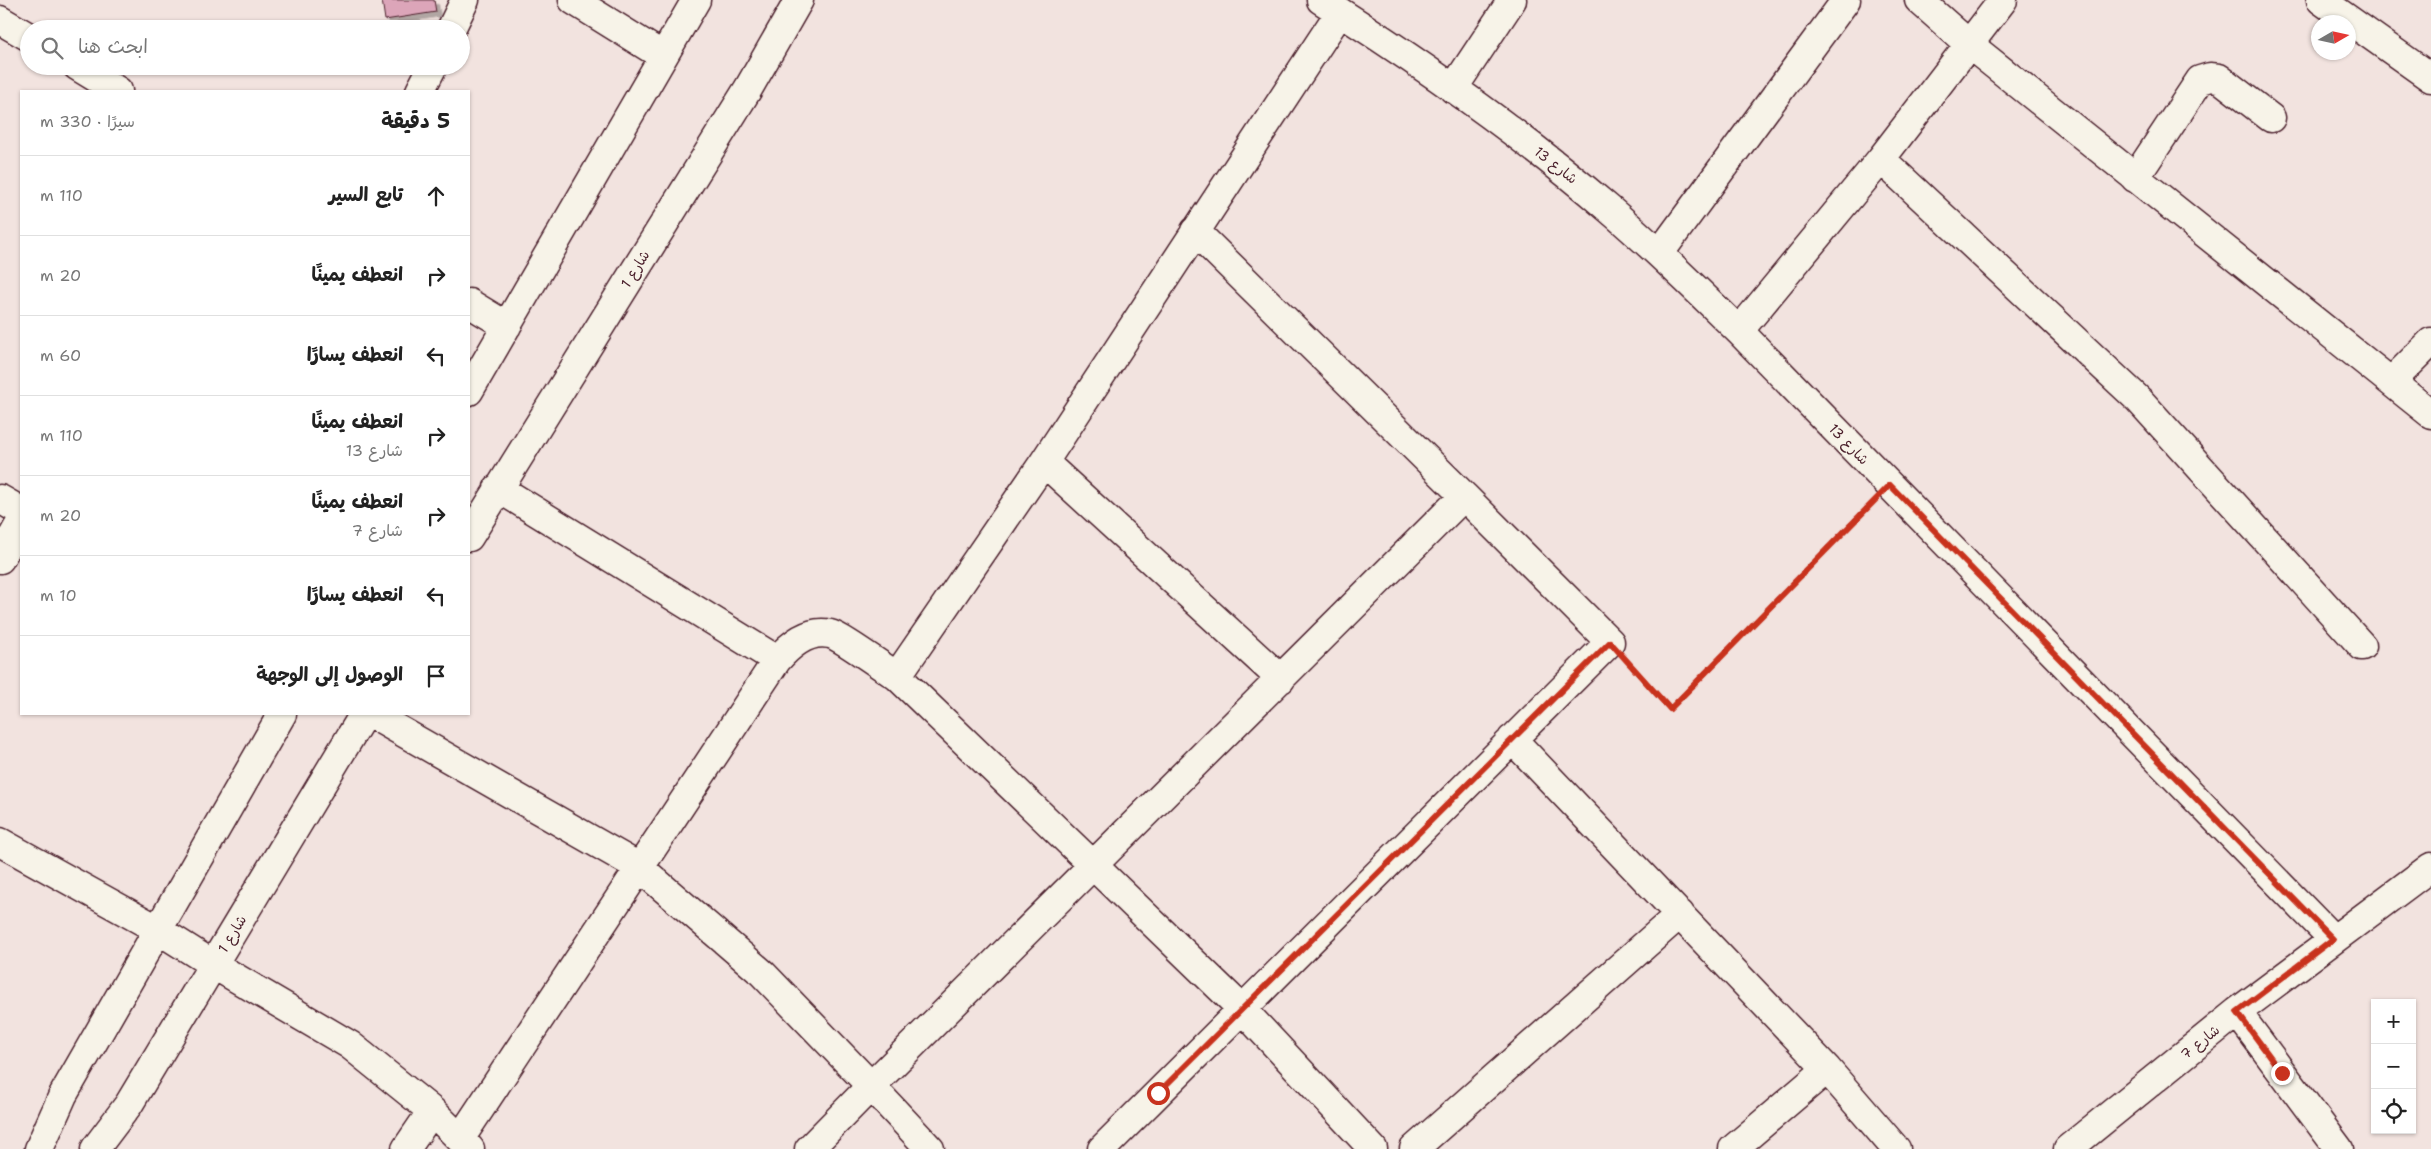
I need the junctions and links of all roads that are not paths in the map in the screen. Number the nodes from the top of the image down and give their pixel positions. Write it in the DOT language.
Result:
graph roads {
  1 [pos="465,0"];
  2 [pos="573,0"];
  3 [pos="696,0"];
  4 [pos="799,0"];
  5 [pos="1512,0"];
  6 [pos="1846,0"];
  7 [pos="1919,0"];
  8 [pos="2003,0"];
  9 [pos="2321,0"];
  10 [pos="1330,6"];
  11 [pos="0,20"];
  12 [pos="455,20"];
  13 [pos="20,32"];
  14 [pos="1970,46"];
  15 [pos="663,56"];
  16 [pos="92,75"];
  17 [pos="428,75"];
  18 [pos="2431,78"];
  19 [pos="1453,89"];
  20 [pos="116,90"];
  21 [pos="421,90"];
  22 [pos="2271,118"];
  23 [pos="1881,159"];
  24 [pos="2135,178"];
  25 [pos="1196,231"];
  26 [pos="1659,254"];
  27 [pos="470,304"];
  28 [pos="507,326"];
  29 [pos="1739,331"];
  30 [pos="2431,342"];
  31 [pos="2392,382"];
  32 [pos="470,389"];
  33 [pos="2431,414"];
  34 [pos="1044,462"];
  35 [pos="498,488"];
  36 [pos="1464,496"];
  37 [pos="0,499"];
  38 [pos="20,510"];
  39 [pos="20,524"];
  40 [pos="470,535"];
  41 [pos="0,559"];
  42 [pos="2362,646"];
  43 [pos="777,660"];
  44 [pos="896,676"];
  45 [pos="1281,679"];
  46 [pos="281,715"];
  47 [pos="363,715"];
  48 [pos="373,715"];
  49 [pos="1512,740"];
  50 [pos="0,842"];
  51 [pos="1093,865"];
  52 [pos="2431,867"];
  53 [pos="639,868"];
  54 [pos="1680,914"];
  55 [pos="157,929"];
  56 [pos="2333,939"];
  57 [pos="214,965"];
  58 [pos="1242,1009"];
  59 [pos="2237,1012"];
  60 [pos="1828,1069"];
  61 [pos="871,1086"];
  62 [pos="432,1111"];
  63 [pos="465,1144"];
  64 [pos="39,1149"];
  65 [pos="95,1149"];
  66 [pos="406,1149"];
  67 [pos="809,1149"];
  68 [pos="930,1149"];
  69 [pos="1102,1149"];
  70 [pos="1373,1149"];
  71 [pos="1414,1149"];
  72 [pos="1733,1149"];
  73 [pos="1896,1149"];
  74 [pos="2068,1149"];
  75 [pos="2339,1149"];
  1 -- 12 [label="street"];
  2 -- 15 [label="street"];
  3 -- 15 [label="street"];
  4 -- 35 [label="street, شارع 1"];
  5 -- 19 [label="street"];
  6 -- 26 [label="street"];
  7 -- 14 [label="street"];
  8 -- 14 [label="street"];
  9 -- 18 [label="street"];
  10 -- 19 [label="street, شارع 13"];
  10 -- 25 [label="street"];
  11 -- 13 [label="street"];
  14 -- 23 [label="street"];
  14 -- 24 [label="street"];
  15 -- 28 [label="street"];
  16 -- 20 [label="street"];
  17 -- 21 [label="street"];
  19 -- 26 [label="street, شارع 13"];
  22 -- 24 [label="street"];
  23 -- 29 [label="street"];
  23 -- 42 [label="street"];
  24 -- 31 [label="street"];
  25 -- 34 [label="street"];
  25 -- 36 [label="street"];
  26 -- 29 [label="street, شارع 13"];
  27 -- 28 [label="street"];
  28 -- 32 [label="street"];
  29 -- 56 [label="street, شارع 13"];
  30 -- 31 [label="street"];
  31 -- 33 [label="street"];
  34 -- 44 [label="street"];
  34 -- 45 [label="street"];
  35 -- 40 [label="street, شارع 1"];
  35 -- 43 [label="street"];
  36 -- 45 [label="street"];
  36 -- 49 [label="street"];
  37 -- 38 [label="street"];
  39 -- 41 [label="street"];
  43 -- 44 [label="street"];
  43 -- 53 [label="street"];
  44 -- 51 [label="street"];
  45 -- 51 [label="street"];
  46 -- 55 [label="street"];
  47 -- 57 [label="street, شارع 1"];
  48 -- 53 [label="street"];
  49 -- 54 [label="street"];
  49 -- 58 [label="street"];
  50 -- 55 [label="street"];
  51 -- 58 [label="street"];
  51 -- 61 [label="street"];
  52 -- 56 [label="street, شارع 7"];
  53 -- 61 [label="street"];
  53 -- 63 [label="street"];
  54 -- 60 [label="street"];
  54 -- 71 [label="street"];
  55 -- 57 [label="street"];
  55 -- 64 [label="street"];
  56 -- 59 [label="street, شارع 7"];
  57 -- 62 [label="street"];
  57 -- 65 [label="street, شارع 1"];
  58 -- 69 [label="street"];
  58 -- 70 [label="street"];
  59 -- 74 [label="street, شارع 7"];
  59 -- 75 [label="street"];
  60 -- 72 [label="street"];
  60 -- 73 [label="street"];
  61 -- 67 [label="street"];
  61 -- 68 [label="street"];
  62 -- 63 [label="street"];
  62 -- 66 [label="street"];
}
